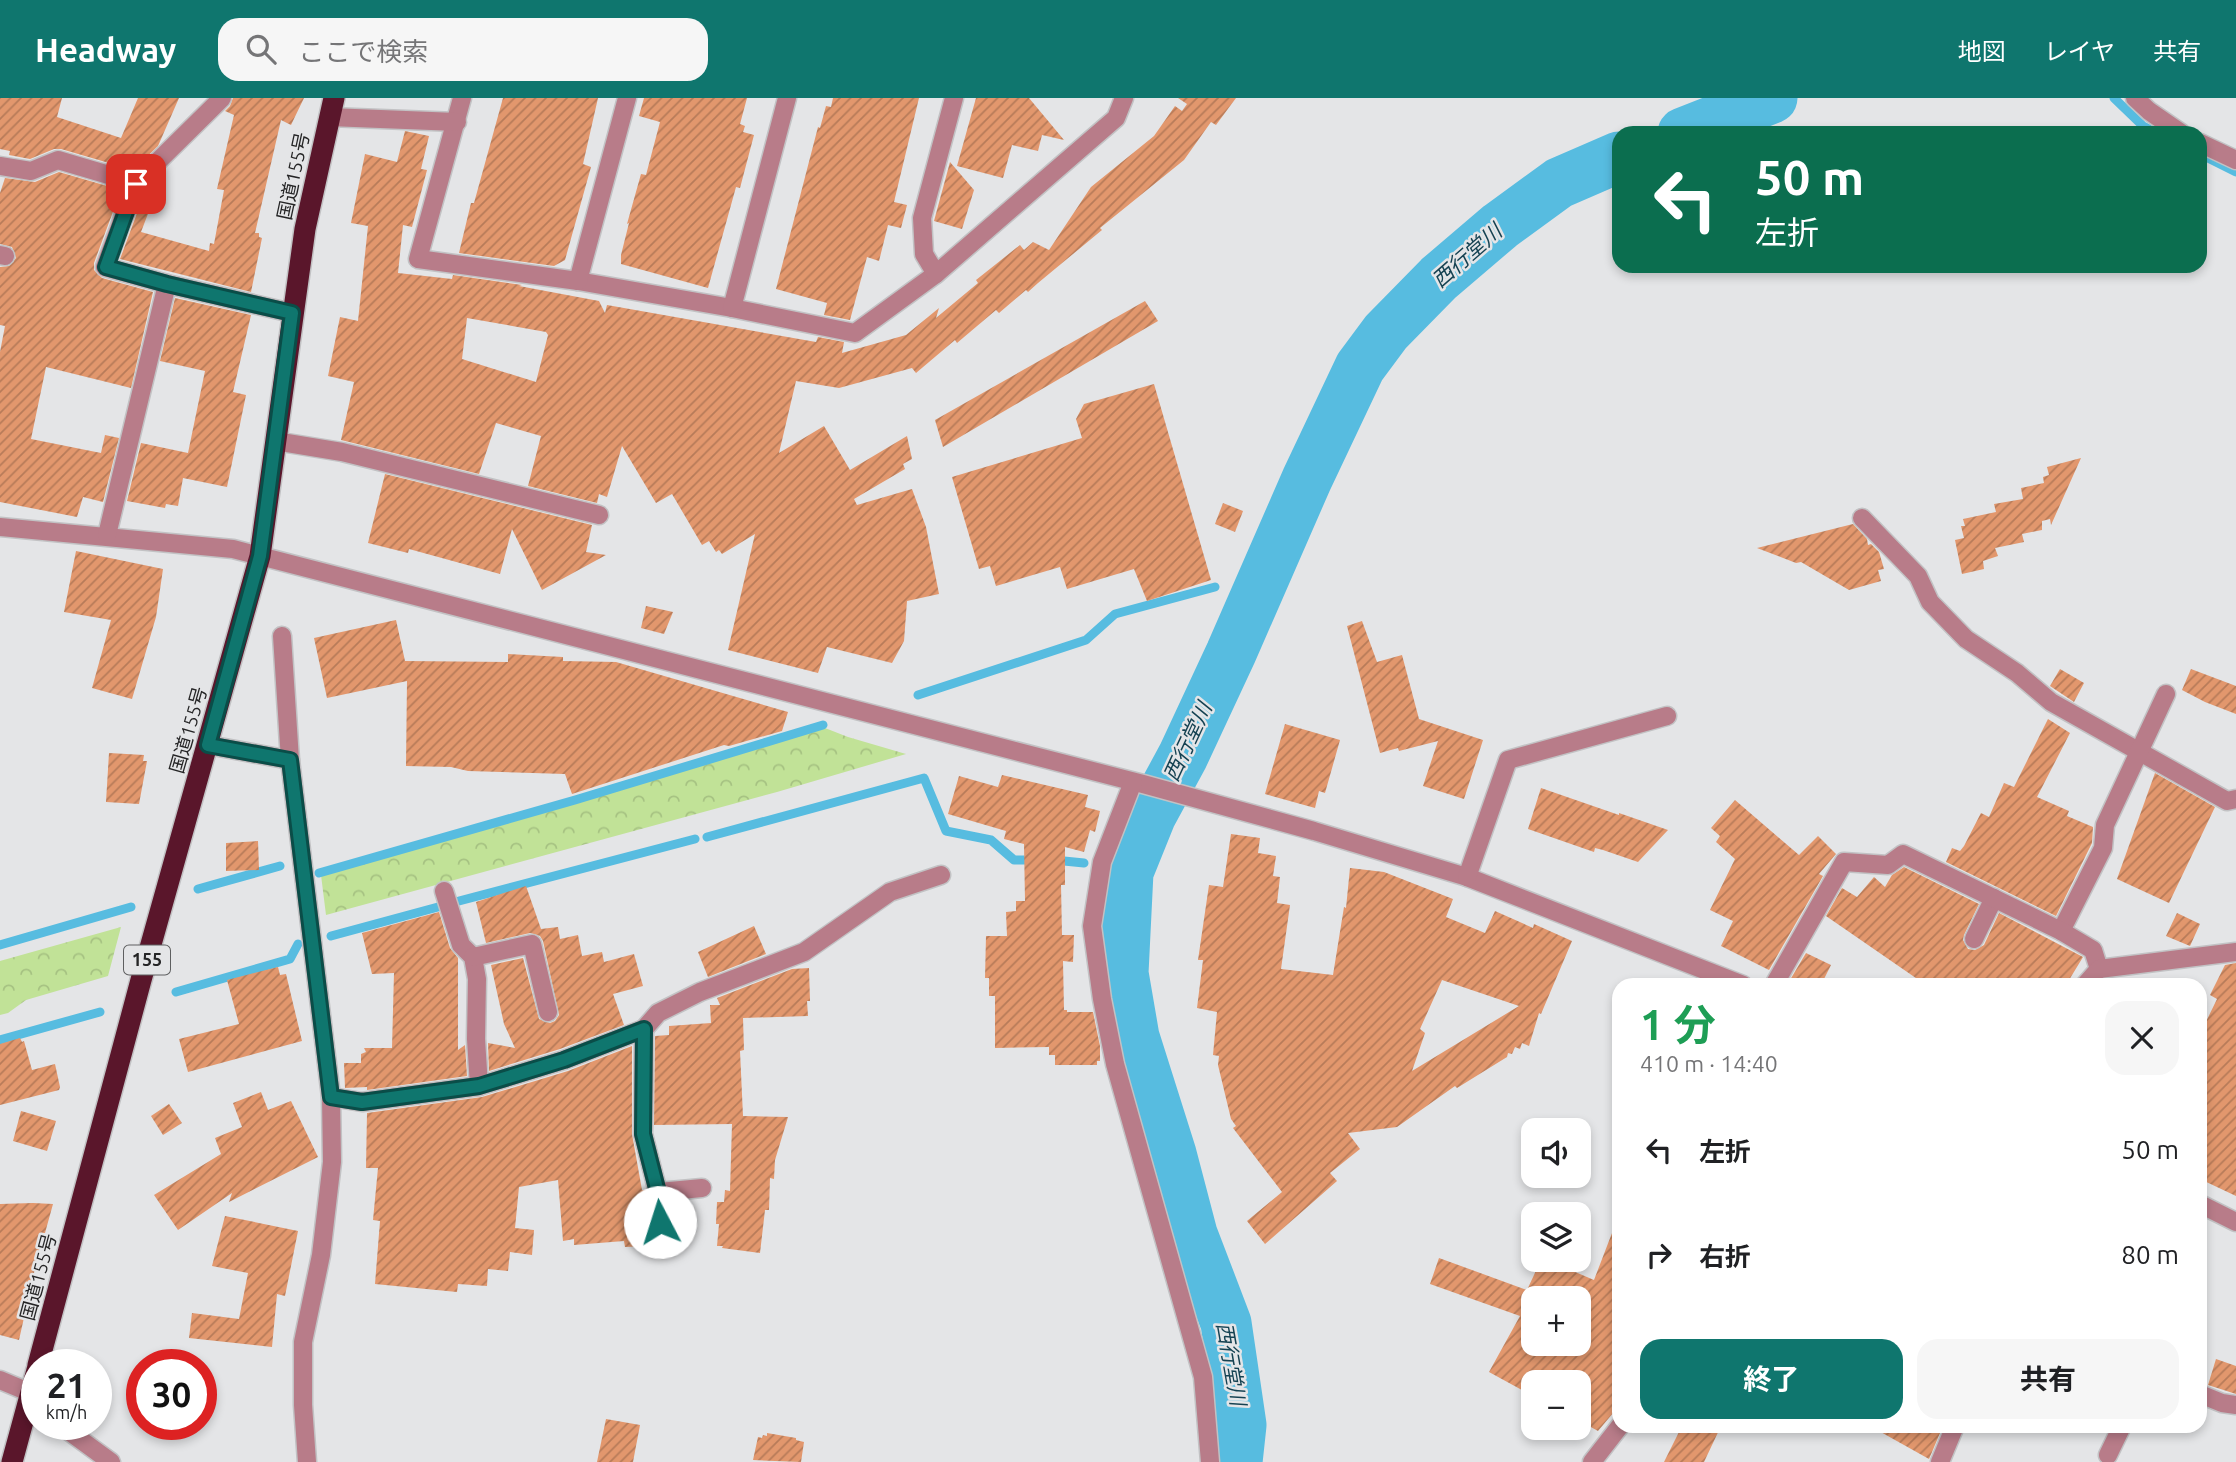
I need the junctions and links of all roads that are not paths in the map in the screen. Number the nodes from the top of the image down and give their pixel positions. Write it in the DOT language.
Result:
graph roads {
  1 [pos="222,98"];
  2 [pos="462,98"];
  3 [pos="627,98"];
  4 [pos="787,98"];
  5 [pos="954,98"];
  6 [pos="1124,98"];
  7 [pos="2135,98"];
  8 [pos="331,107"];
  9 [pos="457,122"];
  10 [pos="2171,126"];
  11 [pos="2207,146"];
  12 [pos="2236,160"];
  13 [pos="0,166"];
  14 [pos="136,184"];
  15 [pos="936,274"];
  16 [pos="578,281"];
  17 [pos="167,284"];
  18 [pos="732,308"];
  19 [pos="292,313"];
  20 [pos="275,440"];
  21 [pos="599,515"];
  22 [pos="1862,518"];
  23 [pos="0,527"];
  24 [pos="107,535"];
  25 [pos="260,556"];
  26 [pos="282,636"];
  27 [pos="2166,694"];
  28 [pos="1667,716"];
  29 [pos="208,745"];
  30 [pos="2140,751"];
  31 [pos="290,760"];
  32 [pos="1138,783"];
  33 [pos="2236,799"];
  34 [pos="941,875"];
  35 [pos="1467,877"];
  36 [pos="444,891"];
  37 [pos="1994,898"];
  38 [pos="2061,931"];
  39 [pos="1974,939"];
  40 [pos="2236,952"];
  41 [pos="473,957"];
  42 [pos="2099,968"];
  43 [pos="1725,978"];
  44 [pos="1778,978"];
  45 [pos="2091,978"];
  46 [pos="548,1013"];
  47 [pos="644,1029"];
  48 [pos="479,1086"];
  49 [pos="331,1097"];
  50 [pos="702,1188"];
  51 [pos="659,1192"];
  52 [pos="2207,1208"];
  53 [pos="2236,1222"];
  54 [pos="660,1244"];
  55 [pos="42,1349"];
  56 [pos="0,1380"];
  57 [pos="21,1394"];
  58 [pos="2207,1397"];
  59 [pos="2236,1405"];
  60 [pos="1615,1433"];
  61 [pos="1952,1433"];
  62 [pos="2119,1433"];
  63 [pos="21,1435"];
  64 [pos="81,1440"];
  65 [pos="2108,1455"];
  66 [pos="12,1462"];
  67 [pos="111,1462"];
  68 [pos="307,1462"];
  69 [pos="1210,1462"];
  70 [pos="1592,1462"];
  71 [pos="1940,1462"];
  1 -- 14 [label="street"];
  2 -- 9 [label="street"];
  3 -- 16 [label="street"];
  4 -- 18 [label="street"];
  5 -- 15 [label="street"];
  6 -- 15 [label="street"];
  7 -- 10 [label="street"];
  8 -- 9 [label="street"];
  8 -- 19 [label="highway, 国道155号 / 155"];
  9 -- 16 [label="street"];
  11 -- 12 [label="street"];
  13 -- 14 [label="street"];
  14 -- 17 [label="street"];
  15 -- 18 [label="street"];
  16 -- 18 [label="street"];
  17 -- 19 [label="street"];
  17 -- 24 [label="street"];
  19 -- 20 [label="highway, 国道155号 / 155"];
  20 -- 21 [label="street"];
  20 -- 25 [label="highway, 国道155号 / 155"];
  22 -- 30 [label="street"];
  23 -- 24 [label="street"];
  24 -- 25 [label="street"];
  25 -- 29 [label="highway, 国道155号 / 155"];
  25 -- 32 [label="street"];
  26 -- 31 [label="street"];
  27 -- 30 [label="street"];
  28 -- 35 [label="street"];
  29 -- 31 [label="street"];
  29 -- 55 [label="highway, 国道155号 / 155"];
  30 -- 33 [label="street"];
  30 -- 38 [label="street"];
  31 -- 49 [label="street"];
  32 -- 35 [label="street"];
  32 -- 69 [label="street"];
  34 -- 47 [label="street"];
  35 -- 43 [label="street"];
  36 -- 41 [label="street"];
  37 -- 38 [label="street"];
  37 -- 39 [label="street"];
  37 -- 44 [label="street"];
  38 -- 42 [label="street"];
  40 -- 42 [label="street"];
  41 -- 46 [label="street"];
  41 -- 48 [label="street"];
  42 -- 45 [label="street"];
  47 -- 48 [label="street"];
  47 -- 51 [label="street"];
  48 -- 49 [label="street"];
  49 -- 68 [label="street"];
  50 -- 51 [label="street"];
  51 -- 54 [label="street"];
  52 -- 53 [label="street"];
  56 -- 57 [label="street"];
  58 -- 59 [label="street"];
  60 -- 70 [label="street"];
  61 -- 71 [label="street"];
  62 -- 65 [label="street"];
  63 -- 66 [label="highway, 国道155号 / 155"];
  64 -- 67 [label="street"];
}
